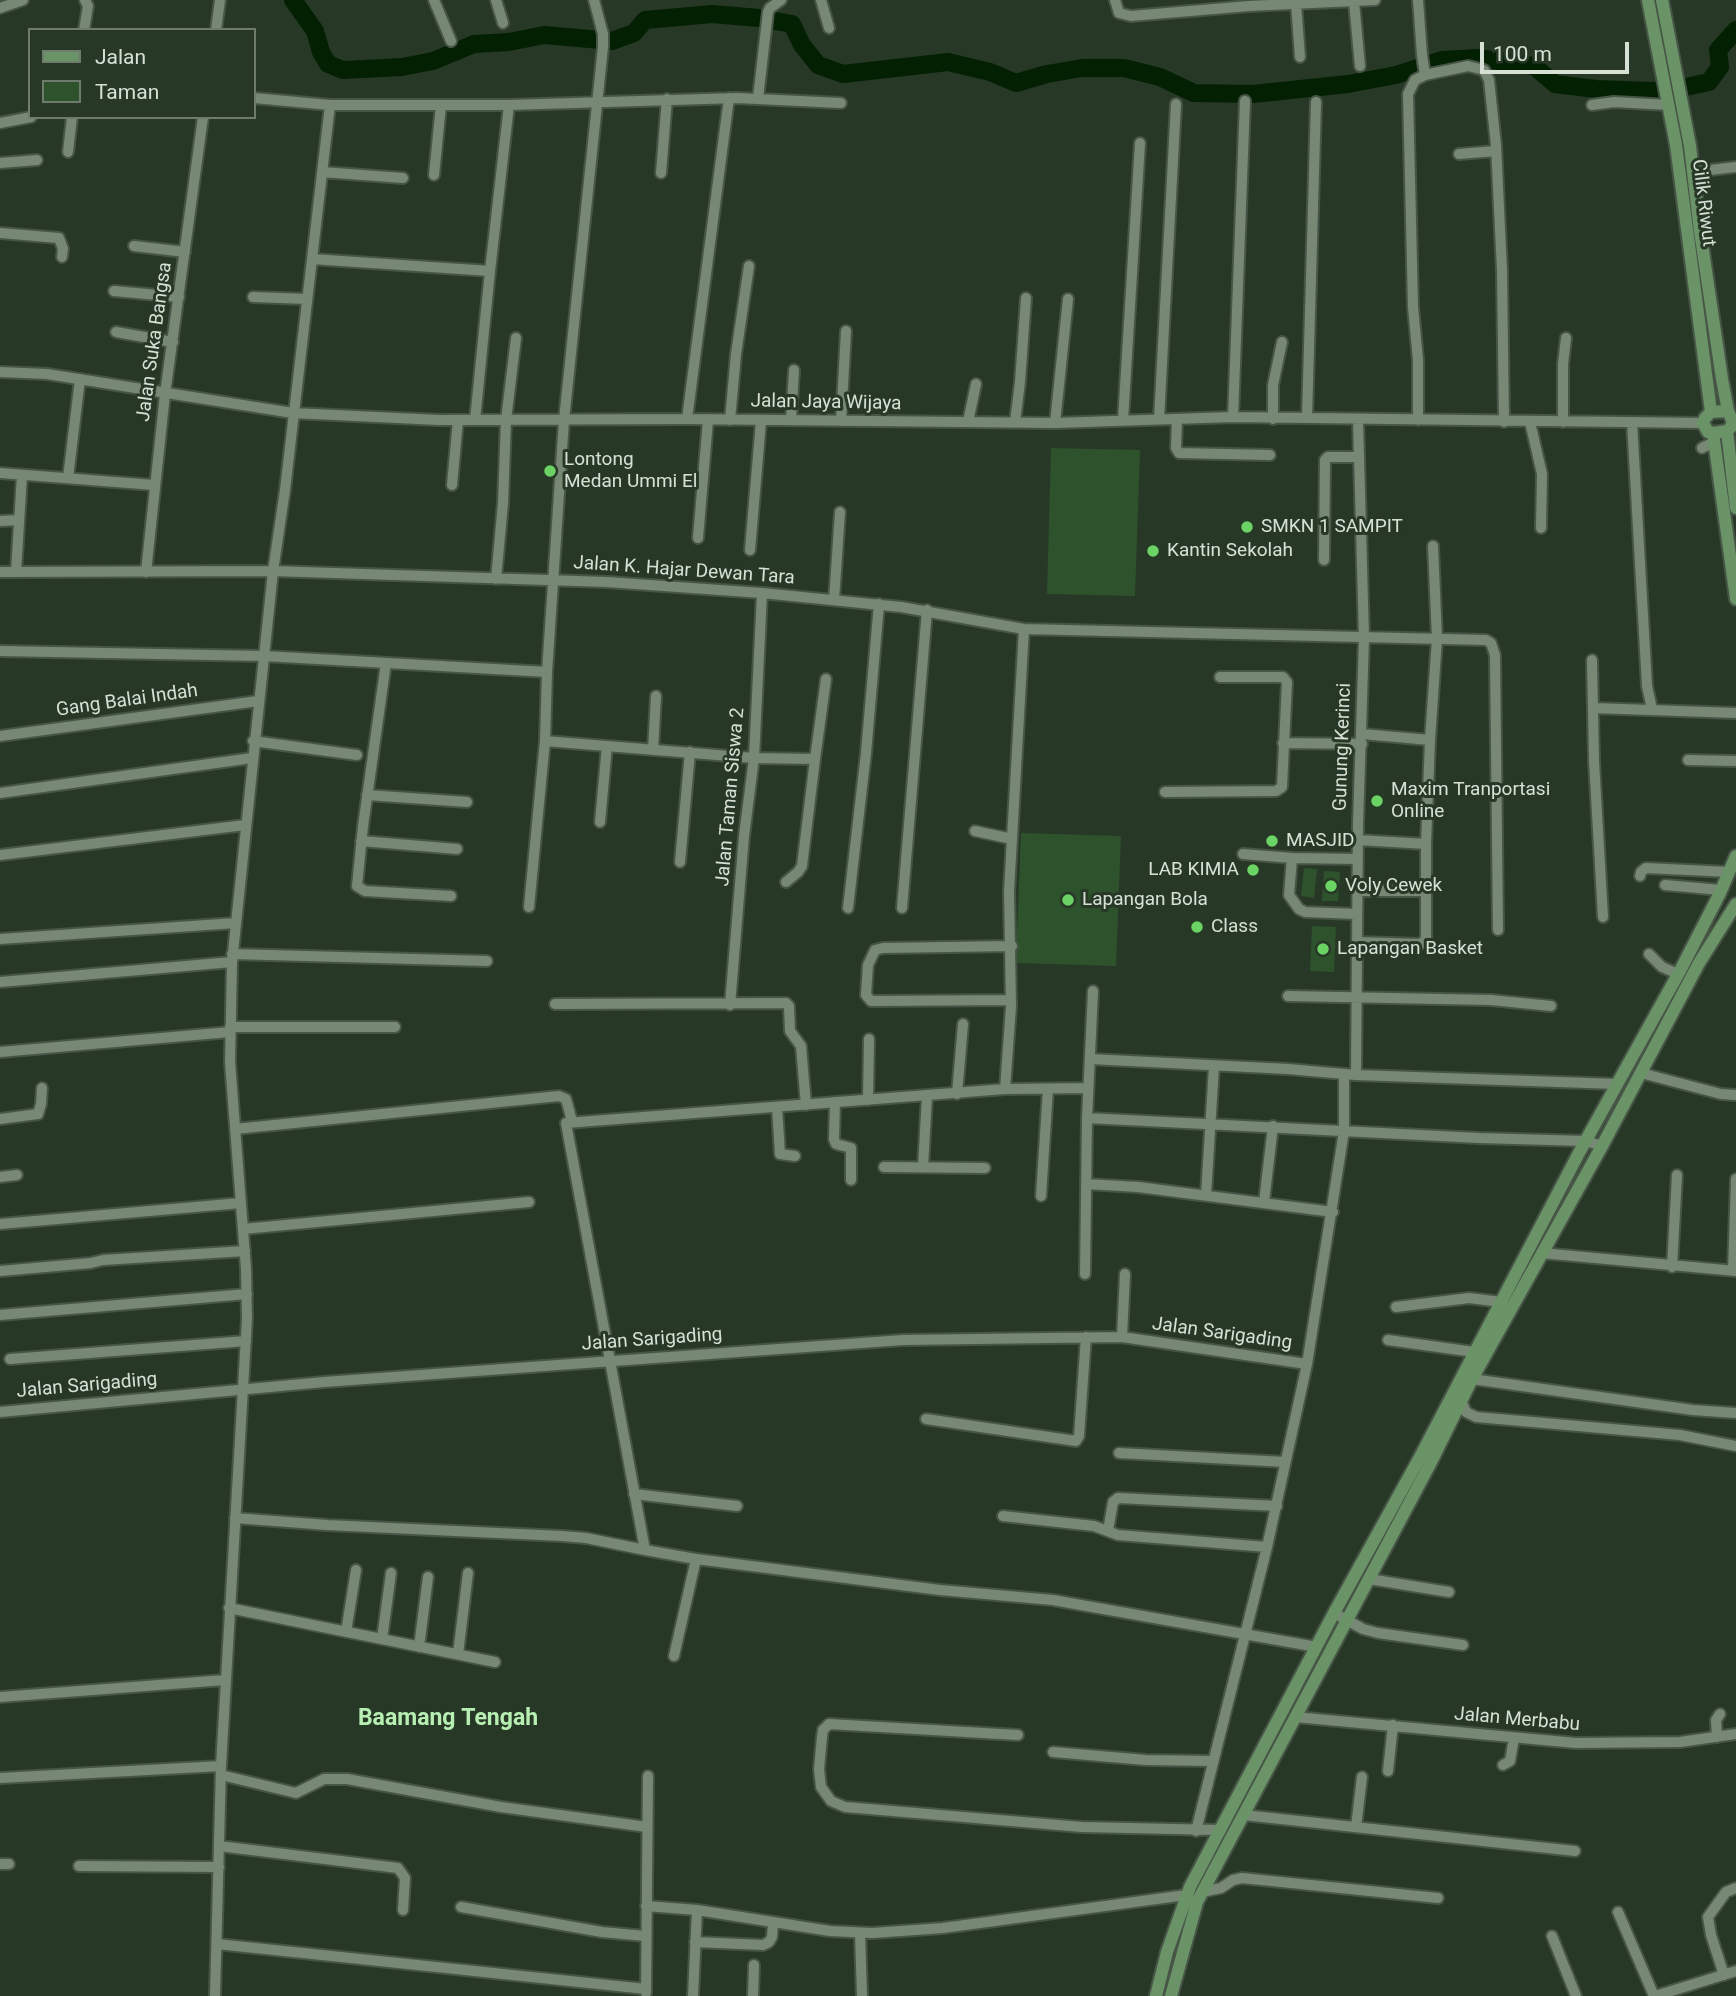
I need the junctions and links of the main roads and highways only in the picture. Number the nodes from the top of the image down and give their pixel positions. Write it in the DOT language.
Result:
graph roads {
  1 [pos="1648,0"];
  2 [pos="1662,0"];
  3 [pos="1670,36"];
  4 [pos="1657,40"];
  5 [pos="1669,71"];
  6 [pos="1673,100"];
  7 [pos="1691,207"];
  8 [pos="1728,411"];
  9 [pos="1711,412"];
  10 [pos="1732,428"];
  11 [pos="1710,441"];
  12 [pos="1736,508"];
  13 [pos="1736,599"];
  14 [pos="1736,856"];
  15 [pos="1736,904"];
  16 [pos="1523,1274"];
  17 [pos="1263,1764"];
  18 [pos="1156,1996"];
  19 [pos="1171,1996"];
  1 -- 4 [label="main road, Cilik Riwut"];
  2 -- 3 [label="main road, Cilik Riwut"];
  3 -- 4 [label="main road"];
  3 -- 5 [label="main road, Cilik Riwut"];
  4 -- 5 [label="main road, Cilik Riwut"];
  5 -- 6 [label="main road, Cilik Riwut"];
  6 -- 7 [label="main road, Cilik Riwut"];
  6 -- 7 [label="main road, Cilik Riwut"];
  7 -- 8 [label="main road, Cilik Riwut"];
  7 -- 9 [label="main road, Cilik Riwut"];
  8 -- 9 [label="main road"];
  8 -- 10 [label="main road, Cilik Riwut"];
  9 -- 11 [label="main road"];
  10 -- 11 [label="main road"];
  10 -- 12 [label="main road, Cilik Riwut"];
  11 -- 13 [label="main road"];
  14 -- 16 [label="main road"];
  15 -- 16 [label="main road"];
  16 -- 17 [label="main road"];
  16 -- 17 [label="main road"];
  17 -- 18 [label="main road"];
  17 -- 19 [label="main road"];
}
